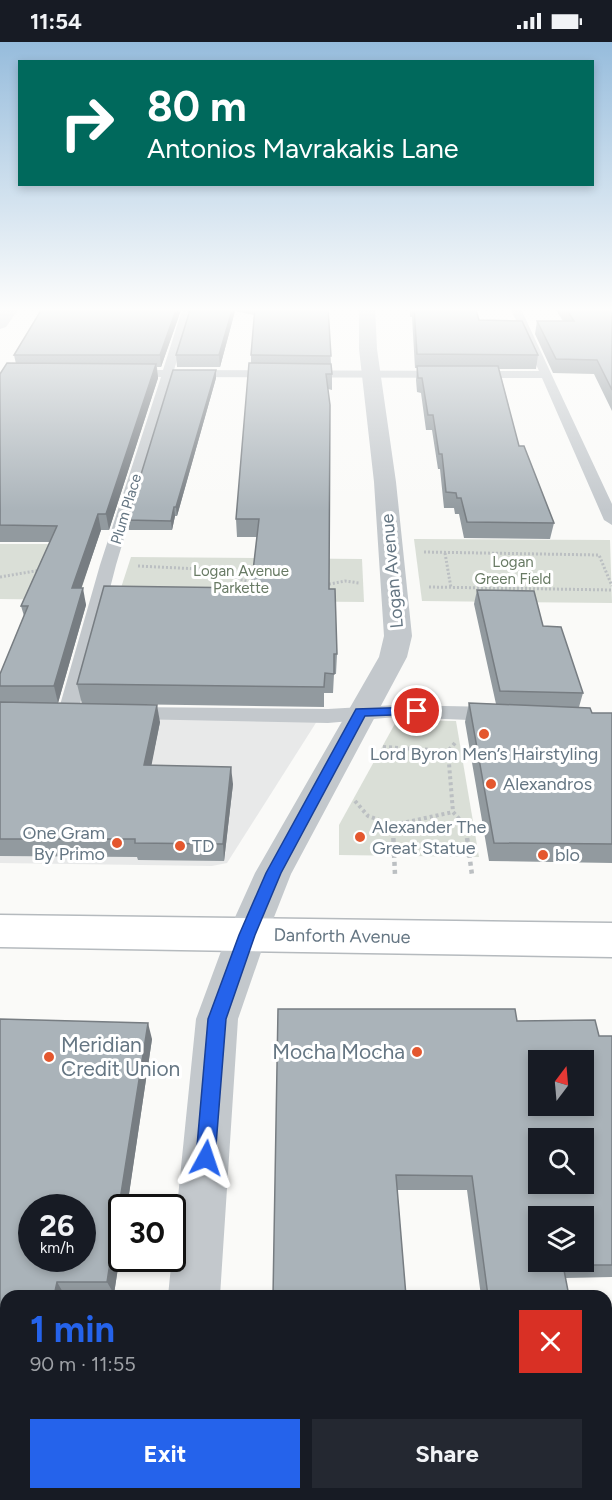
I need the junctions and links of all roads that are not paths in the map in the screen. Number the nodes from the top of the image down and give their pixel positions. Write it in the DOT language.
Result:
graph roads {
  1 [pos="167,375"];
  2 [pos="371,375"];
  3 [pos="545,375"];
  4 [pos="612,520"];
  5 [pos="45,712"];
  6 [pos="68,712"];
  7 [pos="92,712"];
  8 [pos="361,712"];
  9 [pos="115,713"];
  10 [pos="517,715"];
  11 [pos="0,931"];
  12 [pos="247,935"];
  13 [pos="612,940"];
  14 [pos="194,1290"];
  1 -- 6 [label="lane, Plum Place"];
  2 -- 8 [label="street, Logan Avenue"];
  3 -- 4 [label="lane"];
  5 -- 6 [label="lane"];
  6 -- 7 [label="lane"];
  8 -- 9 [label="lane"];
  8 -- 10 [label="lane"];
  8 -- 12 [label="street, Logan Avenue"];
  11 -- 12 [label="main road, Danforth Avenue"];
  12 -- 13 [label="main road, Danforth Avenue"];
  12 -- 14 [label="street, Logan Avenue"];
}
